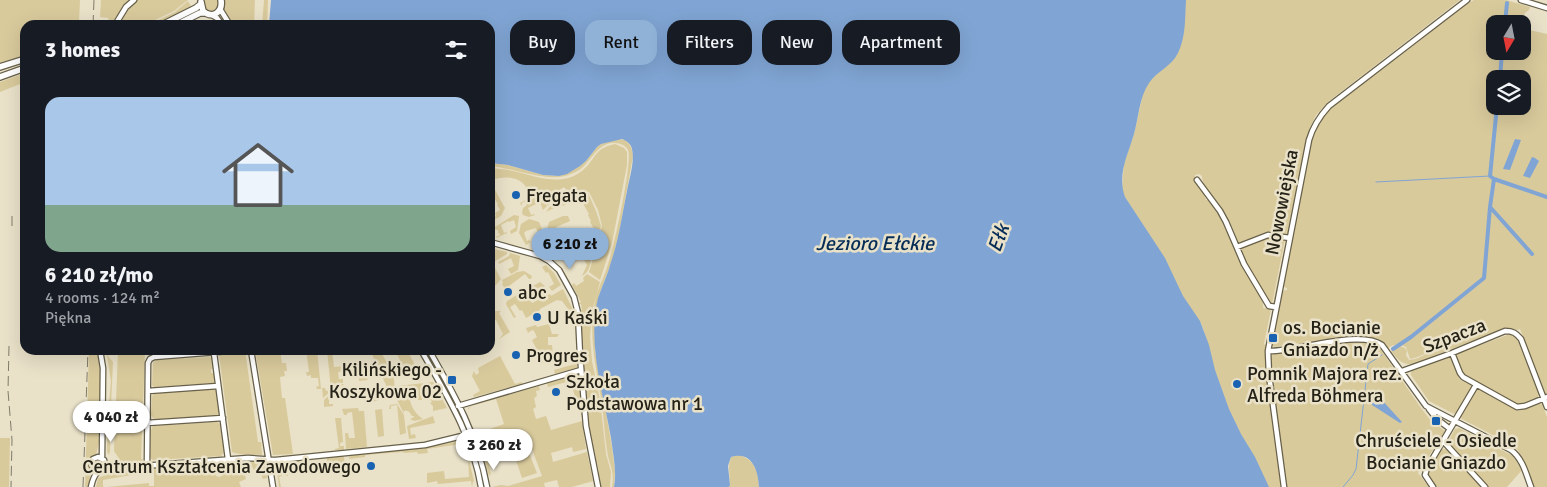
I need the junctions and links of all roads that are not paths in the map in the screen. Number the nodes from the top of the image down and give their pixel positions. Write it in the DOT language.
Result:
graph roads {
  1 [pos="134,0"];
  2 [pos="221,0"];
  3 [pos="1467,0"];
  4 [pos="1521,0"];
  5 [pos="201,1"];
  6 [pos="1547,8"];
  7 [pos="220,9"];
  8 [pos="209,14"];
  9 [pos="118,20"];
  10 [pos="172,20"];
  11 [pos="187,20"];
  12 [pos="218,20"];
  13 [pos="227,20"];
  14 [pos="20,61"];
  15 [pos="0,67"];
  16 [pos="20,70"];
  17 [pos="0,77"];
  18 [pos="1197,180"];
  19 [pos="1290,238"];
  20 [pos="495,243"];
  21 [pos="1237,247"];
  22 [pos="1276,307"];
  23 [pos="1268,351"];
  24 [pos="1452,353"];
  25 [pos="101,355"];
  26 [pos="184,355"];
  27 [pos="214,355"];
  28 [pos="252,355"];
  29 [pos="424,355"];
  30 [pos="432,355"];
  31 [pos="581,370"];
  32 [pos="1402,371"];
  33 [pos="1476,385"];
  34 [pos="218,386"];
  35 [pos="148,391"];
  36 [pos="1545,397"];
  37 [pos="460,406"];
  38 [pos="1426,406"];
  39 [pos="1547,407"];
  40 [pos="454,408"];
  41 [pos="223,418"];
  42 [pos="1455,420"];
  43 [pos="147,423"];
  44 [pos="1450,429"];
  45 [pos="466,435"];
  46 [pos="1444,441"];
  47 [pos="99,457"];
  48 [pos="228,459"];
  49 [pos="269,460"];
  50 [pos="105,462"];
  51 [pos="147,465"];
  52 [pos="133,466"];
  53 [pos="93,468"];
  54 [pos="101,469"];
  55 [pos="1284,485"];
  56 [pos="91,487"];
  57 [pos="273,487"];
  58 [pos="480,487"];
  59 [pos="487,487"];
  60 [pos="598,487"];
  61 [pos="1433,487"];
  62 [pos="1485,487"];
  63 [pos="1531,487"];
  1 -- 9 [label="street"];
  2 -- 7 [label="main road"];
  3 -- 19 [label="street, Nowowiejska"];
  4 -- 6 [label="street"];
  5 -- 8 [label="main road"];
  5 -- 10 [label="main road"];
  7 -- 8 [label="main road"];
  7 -- 13 [label="street"];
  8 -- 11 [label="main road"];
  8 -- 12 [label="street"];
  14 -- 15 [label="main road"];
  16 -- 17 [label="main road"];
  18 -- 21 [label="street"];
  19 -- 21 [label="street"];
  19 -- 22 [label="street, Nowowiejska"];
  20 -- 31 [label="street"];
  21 -- 22 [label="street"];
  22 -- 23 [label="street, Nowowiejska"];
  23 -- 32 [label="street"];
  23 -- 55 [label="street, Nowowiejska"];
  24 -- 32 [label="street, Szpacza"];
  24 -- 33 [label="street"];
  24 -- 36 [label="street, Szpacza"];
  25 -- 47 [label="street"];
  26 -- 35 [label="street"];
  27 -- 34 [label="street"];
  28 -- 49 [label="street"];
  29 -- 40 [label="street"];
  30 -- 37 [label="street"];
  31 -- 37 [label="street"];
  31 -- 60 [label="street"];
  32 -- 38 [label="street"];
  33 -- 36 [label="street"];
  33 -- 42 [label="street"];
  34 -- 35 [label="street"];
  34 -- 41 [label="street"];
  35 -- 43 [label="street"];
  36 -- 39 [label="street"];
  37 -- 40 [label="street"];
  37 -- 59 [label="street"];
  38 -- 42 [label="street"];
  38 -- 44 [label="street"];
  40 -- 45 [label="street"];
  41 -- 43 [label="street"];
  41 -- 48 [label="street"];
  42 -- 44 [label="street"];
  42 -- 63 [label="street"];
  43 -- 51 [label="street"];
  44 -- 46 [label="street"];
  45 -- 49 [label="street"];
  45 -- 58 [label="street"];
  46 -- 61 [label="street"];
  46 -- 62 [label="street"];
  47 -- 50 [label="street"];
  47 -- 53 [label="street"];
  48 -- 49 [label="street"];
  48 -- 51 [label="street"];
  49 -- 57 [label="street"];
  50 -- 52 [label="street"];
  50 -- 54 [label="street"];
  51 -- 52 [label="street"];
  52 -- 54 [label="street"];
  53 -- 54 [label="street"];
  53 -- 56 [label="street"];
  54 -- 56 [label="street"];
}
